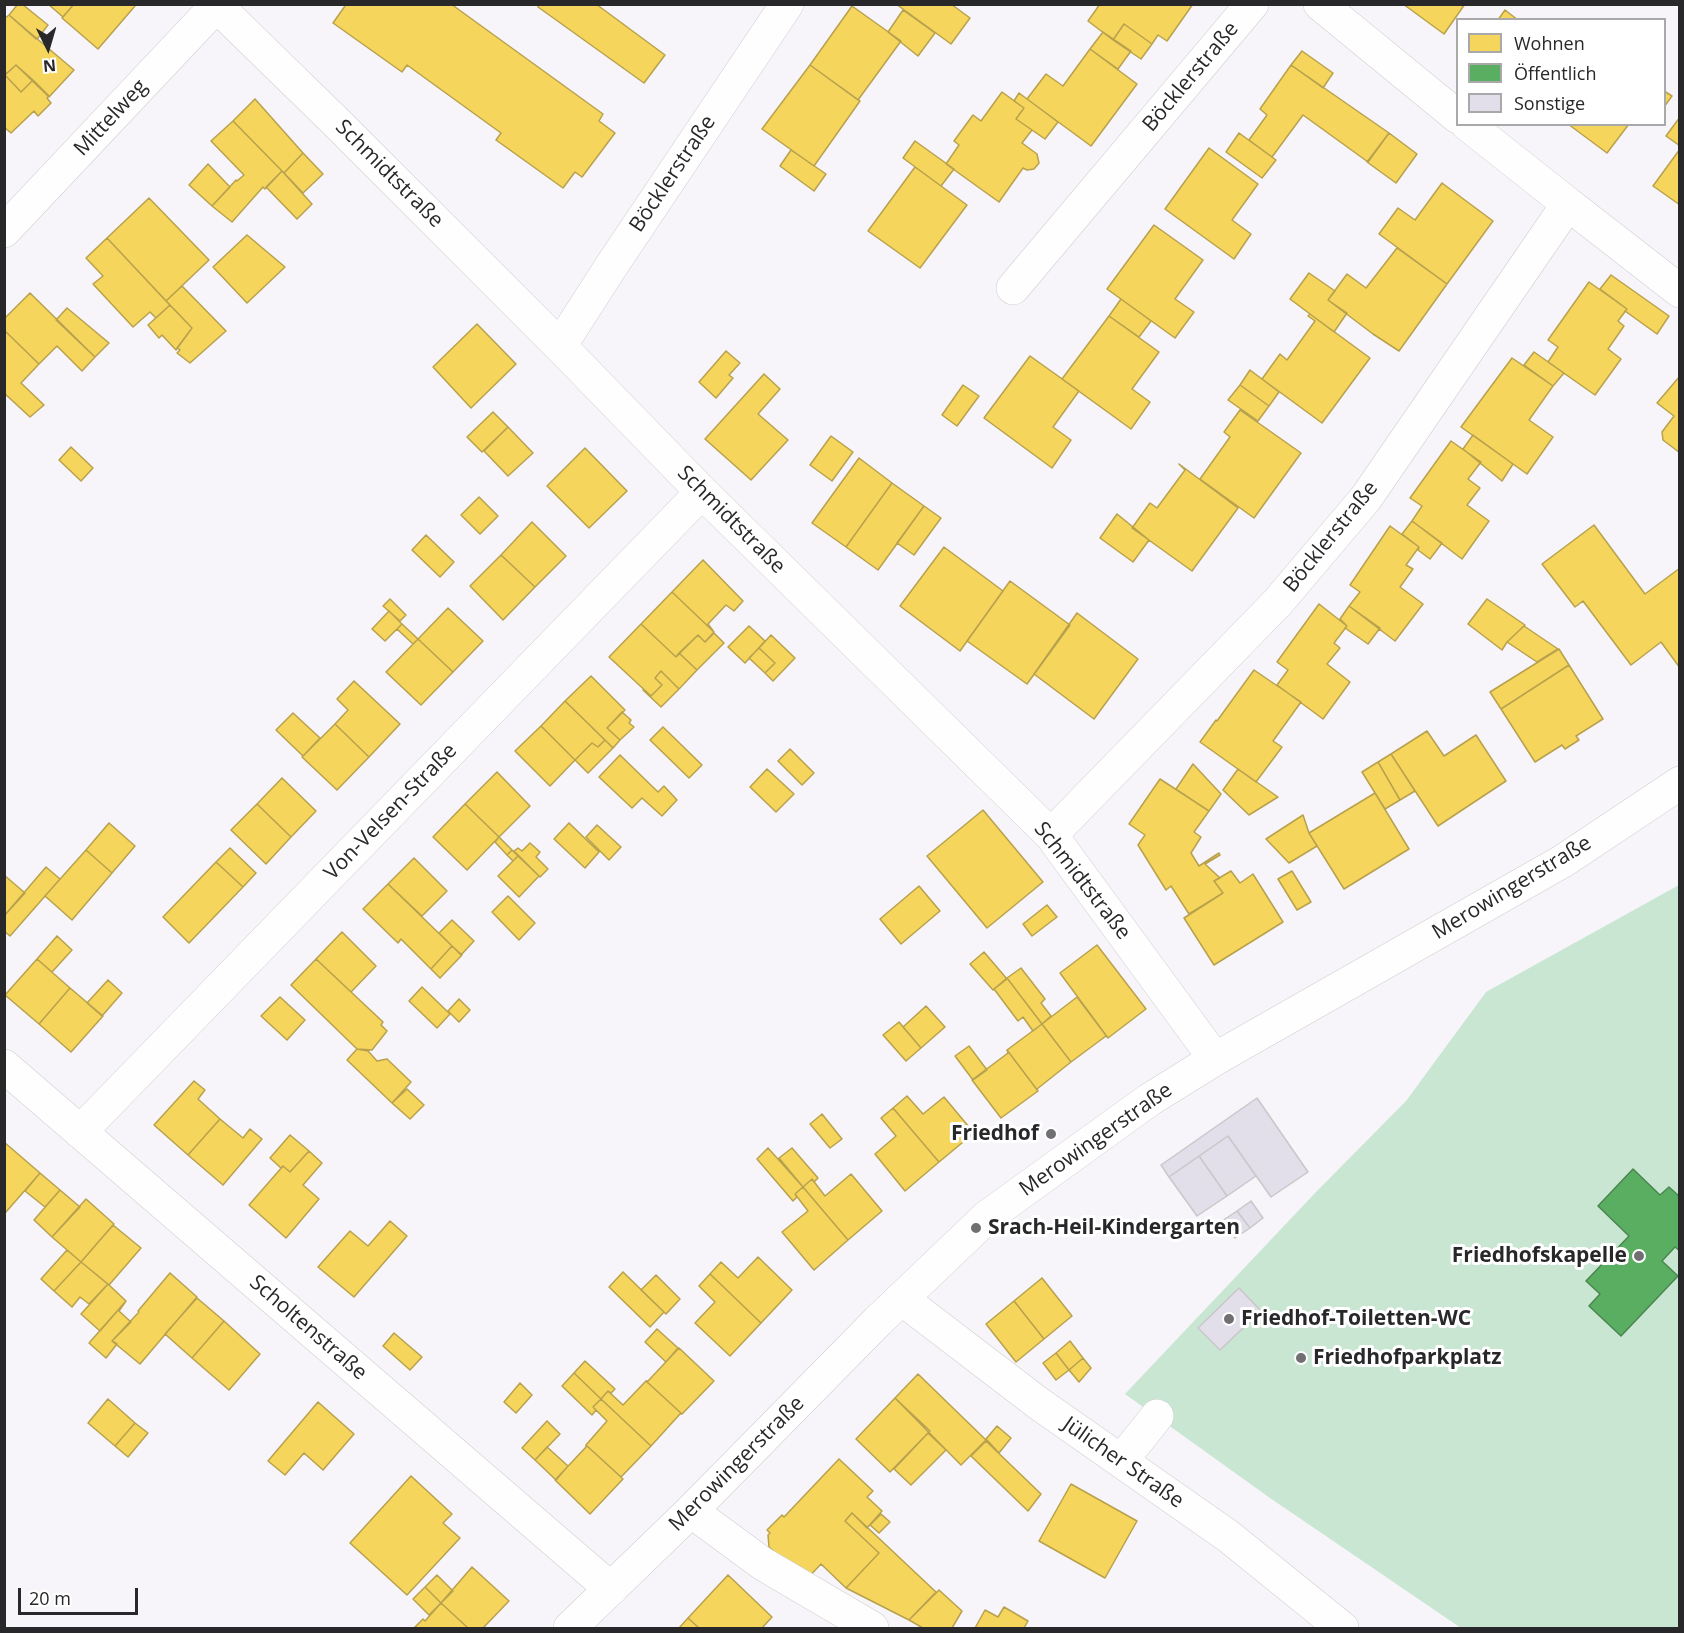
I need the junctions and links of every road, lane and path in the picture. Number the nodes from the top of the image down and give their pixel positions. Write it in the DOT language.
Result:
graph roads {
  1 [pos="788,4"];
  2 [pos="1252,4"];
  3 [pos="1320,4"];
  4 [pos="217,5"];
  5 [pos="1456,115"];
  6 [pos="1470,126"];
  7 [pos="1568,204"];
  8 [pos="4,231"];
  9 [pos="1013,288"];
  10 [pos="1680,291"];
  11 [pos="561,346"];
  12 [pos="702,492"];
  13 [pos="1680,783"];
  14 [pos="1051,835"];
  15 [pos="1215,1059"];
  16 [pos="4,1066"];
  17 [pos="81,1132"];
  18 [pos="902,1299"];
  19 [pos="1157,1416"];
  20 [pos="1121,1461"];
  21 [pos="691,1511"];
  22 [pos="611,1589"];
  23 [pos="570,1629"];
  24 [pos="872,1629"];
  25 [pos="1342,1629"];
  1 -- 11 [label="street, Böcklerstraße"];
  2 -- 9 [label="street, Böcklerstraße"];
  3 -- 5 [label="street"];
  4 -- 8 [label="street, Mittelweg"];
  4 -- 11 [label="street, Schmidtstraße"];
  6 -- 7 [label="street"];
  7 -- 10 [label="street"];
  7 -- 14 [label="street, Böcklerstraße"];
  11 -- 12 [label="street, Schmidtstraße"];
  12 -- 14 [label="street, Schmidtstraße"];
  12 -- 17 [label="street, Von-Velsen-Straße"];
  13 -- 15 [label="street, Merowingerstraße"];
  14 -- 15 [label="street, Schmidtstraße"];
  15 -- 18 [label="street, Merowingerstraße"];
  16 -- 17 [label="street, Scholtenstraße"];
  17 -- 22 [label="street, Scholtenstraße"];
  18 -- 20 [label="street, Jülicher Straße"];
  18 -- 21 [label="street, Merowingerstraße"];
  19 -- 20 [label="street"];
  20 -- 25 [label="street, Jülicher Straße"];
  21 -- 22 [label="street, Merowingerstraße"];
  21 -- 24 [label="street"];
  22 -- 23 [label="street, Merowingerstraße"];
}
